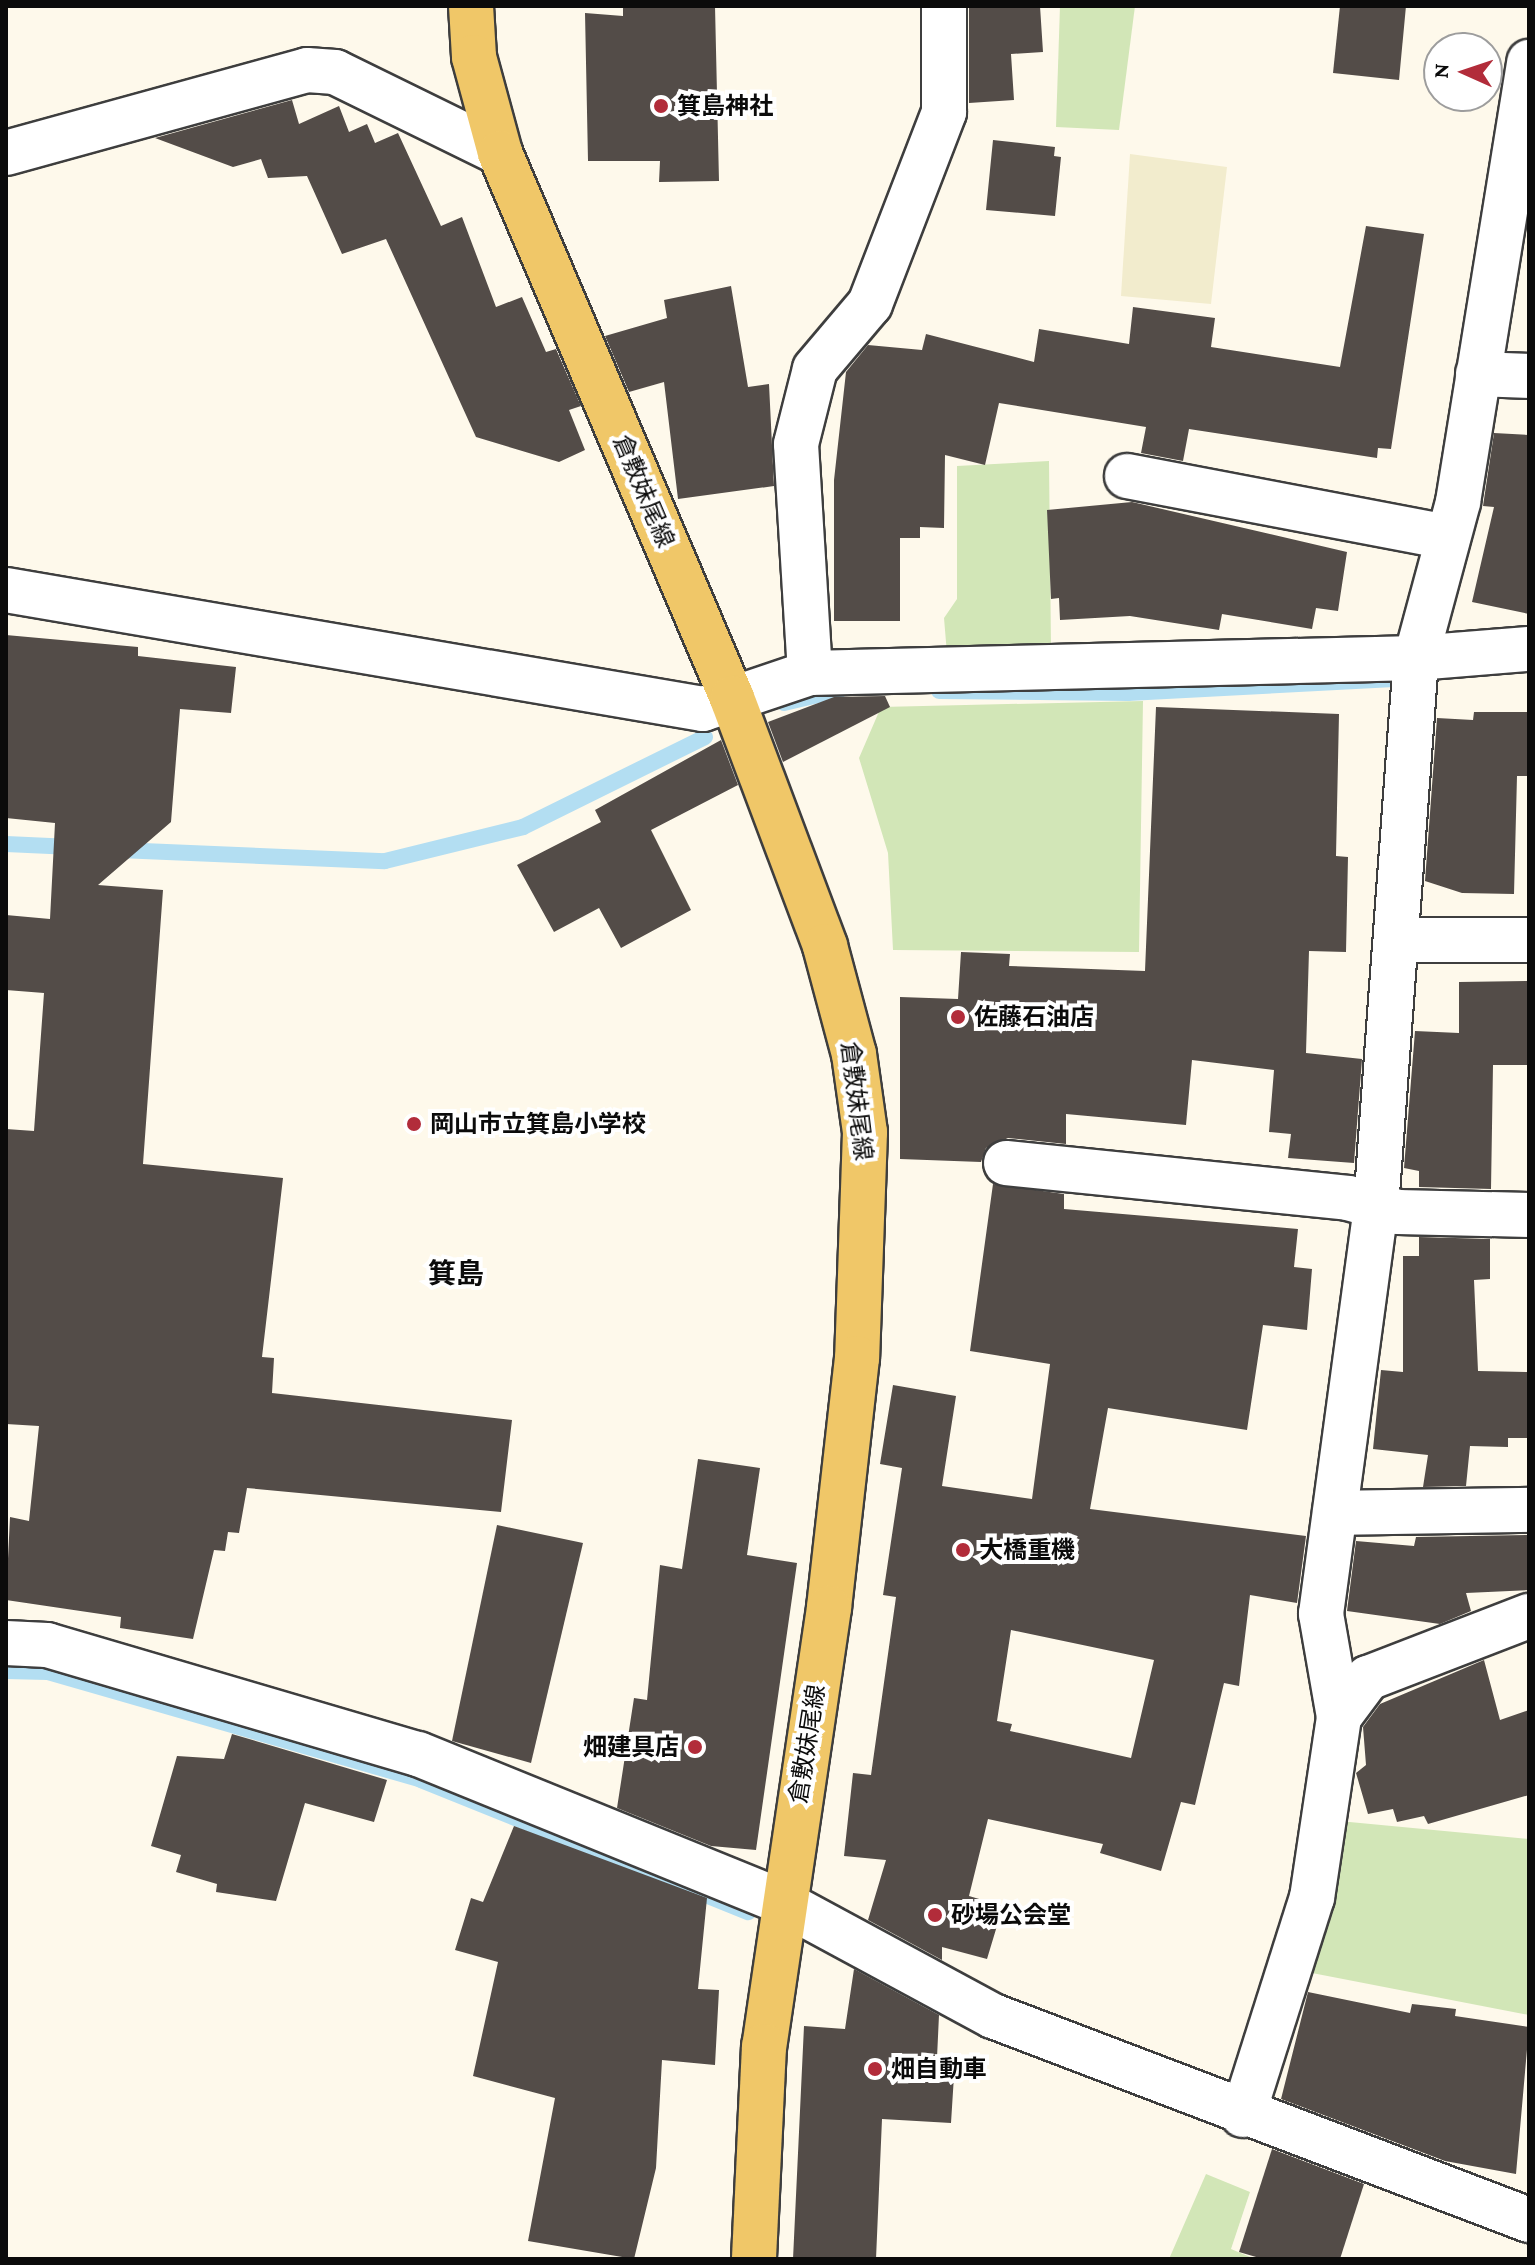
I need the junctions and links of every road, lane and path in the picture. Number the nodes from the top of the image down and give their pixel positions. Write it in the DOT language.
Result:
graph roads {
  1 [pos="471,6"];
  2 [pos="944,6"];
  3 [pos="1529,62"];
  4 [pos="6,153"];
  5 [pos="500,153"];
  6 [pos="1478,374"];
  7 [pos="1529,376"];
  8 [pos="1127,476"];
  9 [pos="1447,537"];
  10 [pos="6,590"];
  11 [pos="1529,649"];
  12 [pos="810,673"];
  13 [pos="1415,674"];
  14 [pos="732,698"];
  15 [pos="1400,940"];
  16 [pos="1529,940"];
  17 [pos="1006,1163"];
  18 [pos="1376,1207"];
  19 [pos="1529,1215"];
  20 [pos="1529,1510"];
  21 [pos="1335,1513"];
  22 [pos="1529,1616"];
  23 [pos="6,1643"];
  24 [pos="1339,1717"];
  25 [pos="782,1902"];
  26 [pos="1243,2115"];
  27 [pos="1529,2220"];
  28 [pos="754,2259"];
  1 -- 5 [label="main road, 倉敷妹尾線"];
  2 -- 12 [label="street"];
  3 -- 6 [label="street"];
  4 -- 5 [label="street"];
  5 -- 14 [label="main road, 倉敷妹尾線"];
  6 -- 7 [label="street"];
  6 -- 9 [label="street"];
  8 -- 9 [label="street"];
  9 -- 13 [label="street"];
  10 -- 14 [label="street"];
  11 -- 13 [label="street"];
  12 -- 13 [label="street"];
  12 -- 14 [label="street"];
  13 -- 15 [label="street"];
  14 -- 25 [label="main road, 倉敷妹尾線"];
  15 -- 16 [label="street"];
  15 -- 18 [label="street"];
  17 -- 18 [label="street"];
  18 -- 19 [label="street"];
  18 -- 21 [label="street"];
  20 -- 21 [label="street"];
  21 -- 24 [label="street"];
  22 -- 24 [label="street"];
  23 -- 25 [label="street"];
  24 -- 26 [label="street"];
  25 -- 26 [label="street"];
  25 -- 28 [label="main road, 倉敷妹尾線"];
  26 -- 27 [label="street"];
}
